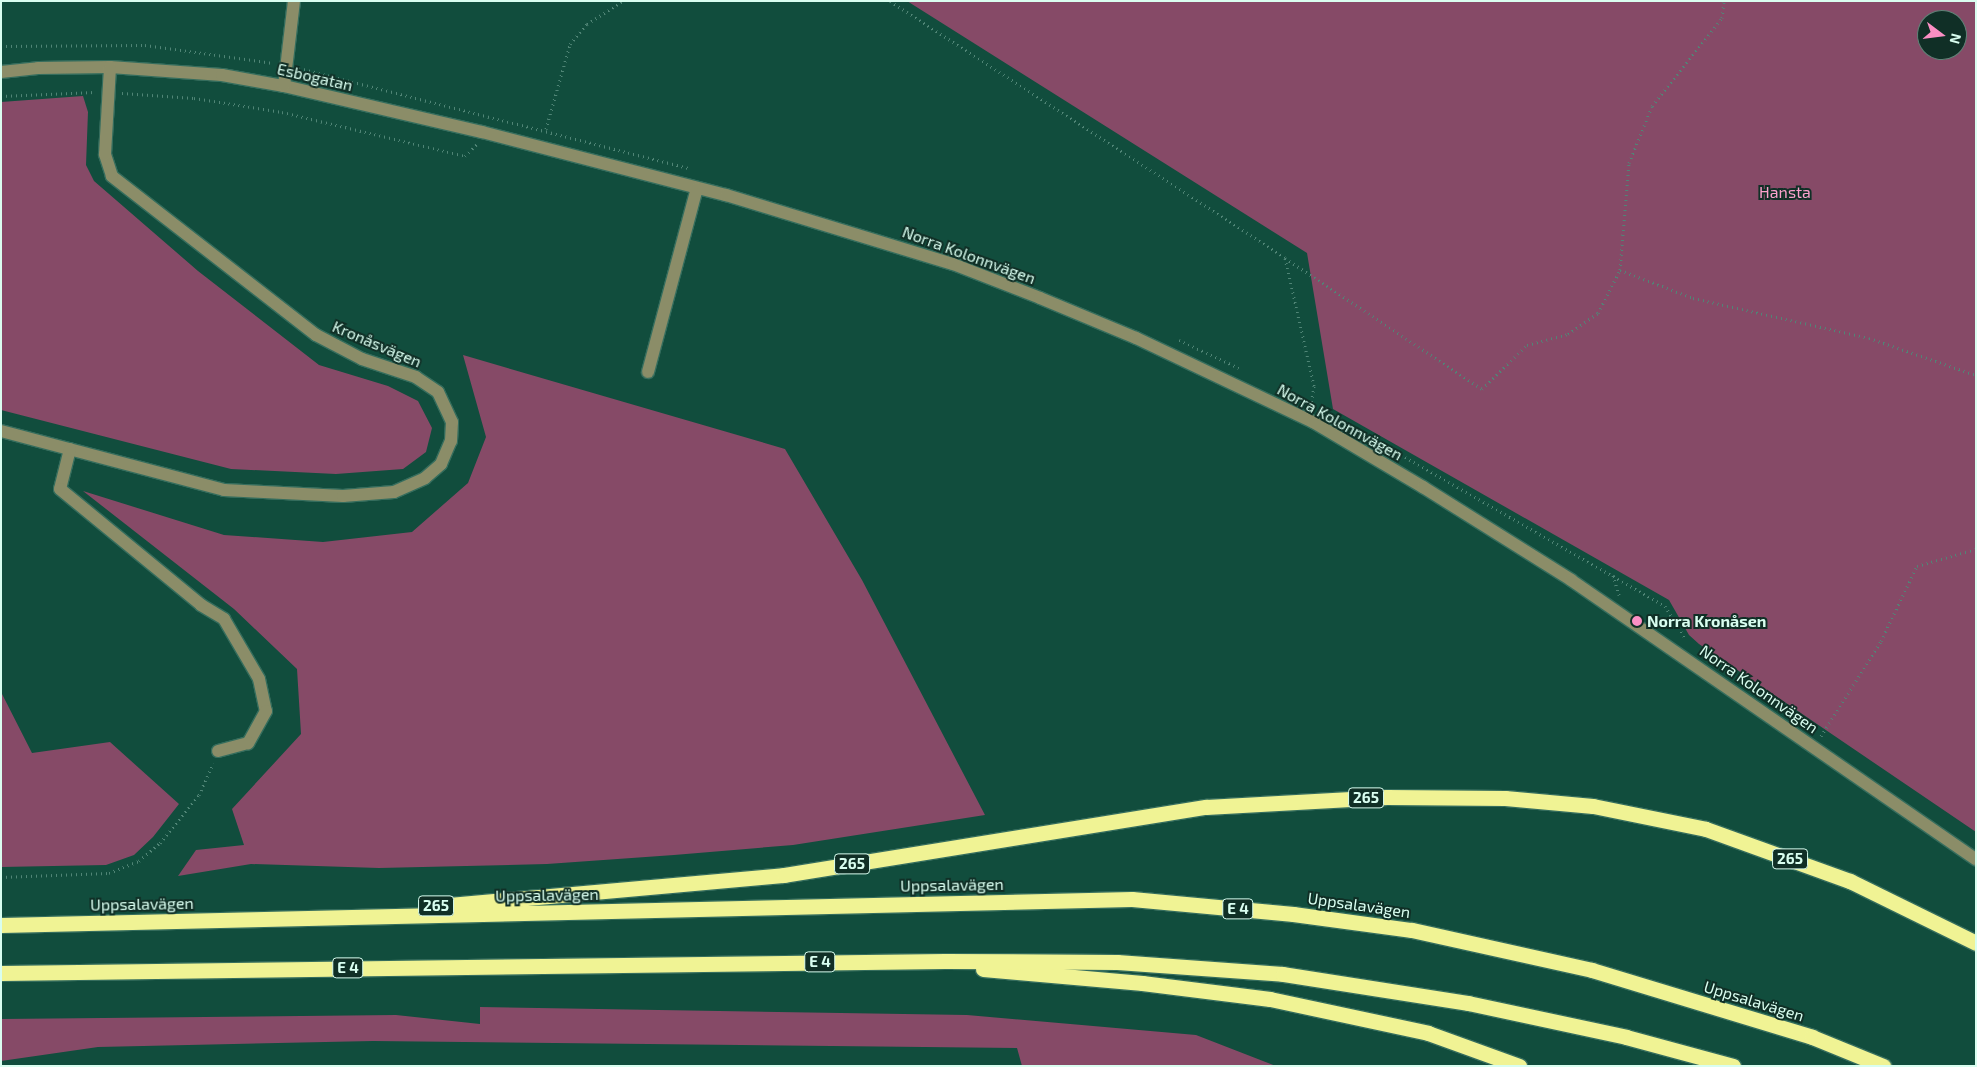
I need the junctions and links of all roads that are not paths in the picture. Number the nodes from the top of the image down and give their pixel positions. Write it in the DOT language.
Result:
graph roads {
  1 [pos="294,1"];
  2 [pos="110,67"];
  3 [pos="1,72"];
  4 [pos="284,86"];
  5 [pos="614,167"];
  6 [pos="697,188"];
  7 [pos="648,372"];
  8 [pos="1,431"];
  9 [pos="70,449"];
  10 [pos="218,751"];
  11 [pos="1976,859"];
  12 [pos="309,917"];
  13 [pos="1,925"];
  14 [pos="1976,943"];
  15 [pos="945,961"];
  16 [pos="1,974"];
  17 [pos="1519,1066"];
  18 [pos="1733,1066"];
  19 [pos="1882,1066"];
  1 -- 4 [label="street"];
  2 -- 3 [label="street, Esbogatan"];
  2 -- 4 [label="street, Esbogatan"];
  2 -- 9 [label="street, Kronåsvägen"];
  4 -- 5 [label="street, Esbogatan"];
  5 -- 6 [label="street, Norra Kolonnvägen"];
  6 -- 7 [label="street"];
  6 -- 11 [label="street, Norra Kolonnvägen"];
  8 -- 9 [label="street, Kronåsvägen"];
  9 -- 10 [label="street"];
  12 -- 13 [label="highway, Uppsalavägen / E 4"];
  12 -- 14 [label="highway, 265"];
  12 -- 19 [label="highway, Uppsalavägen / E 4"];
  15 -- 16 [label="highway, E 4"];
  15 -- 17 [label="highway"];
  15 -- 18 [label="highway, E 4"];
}
